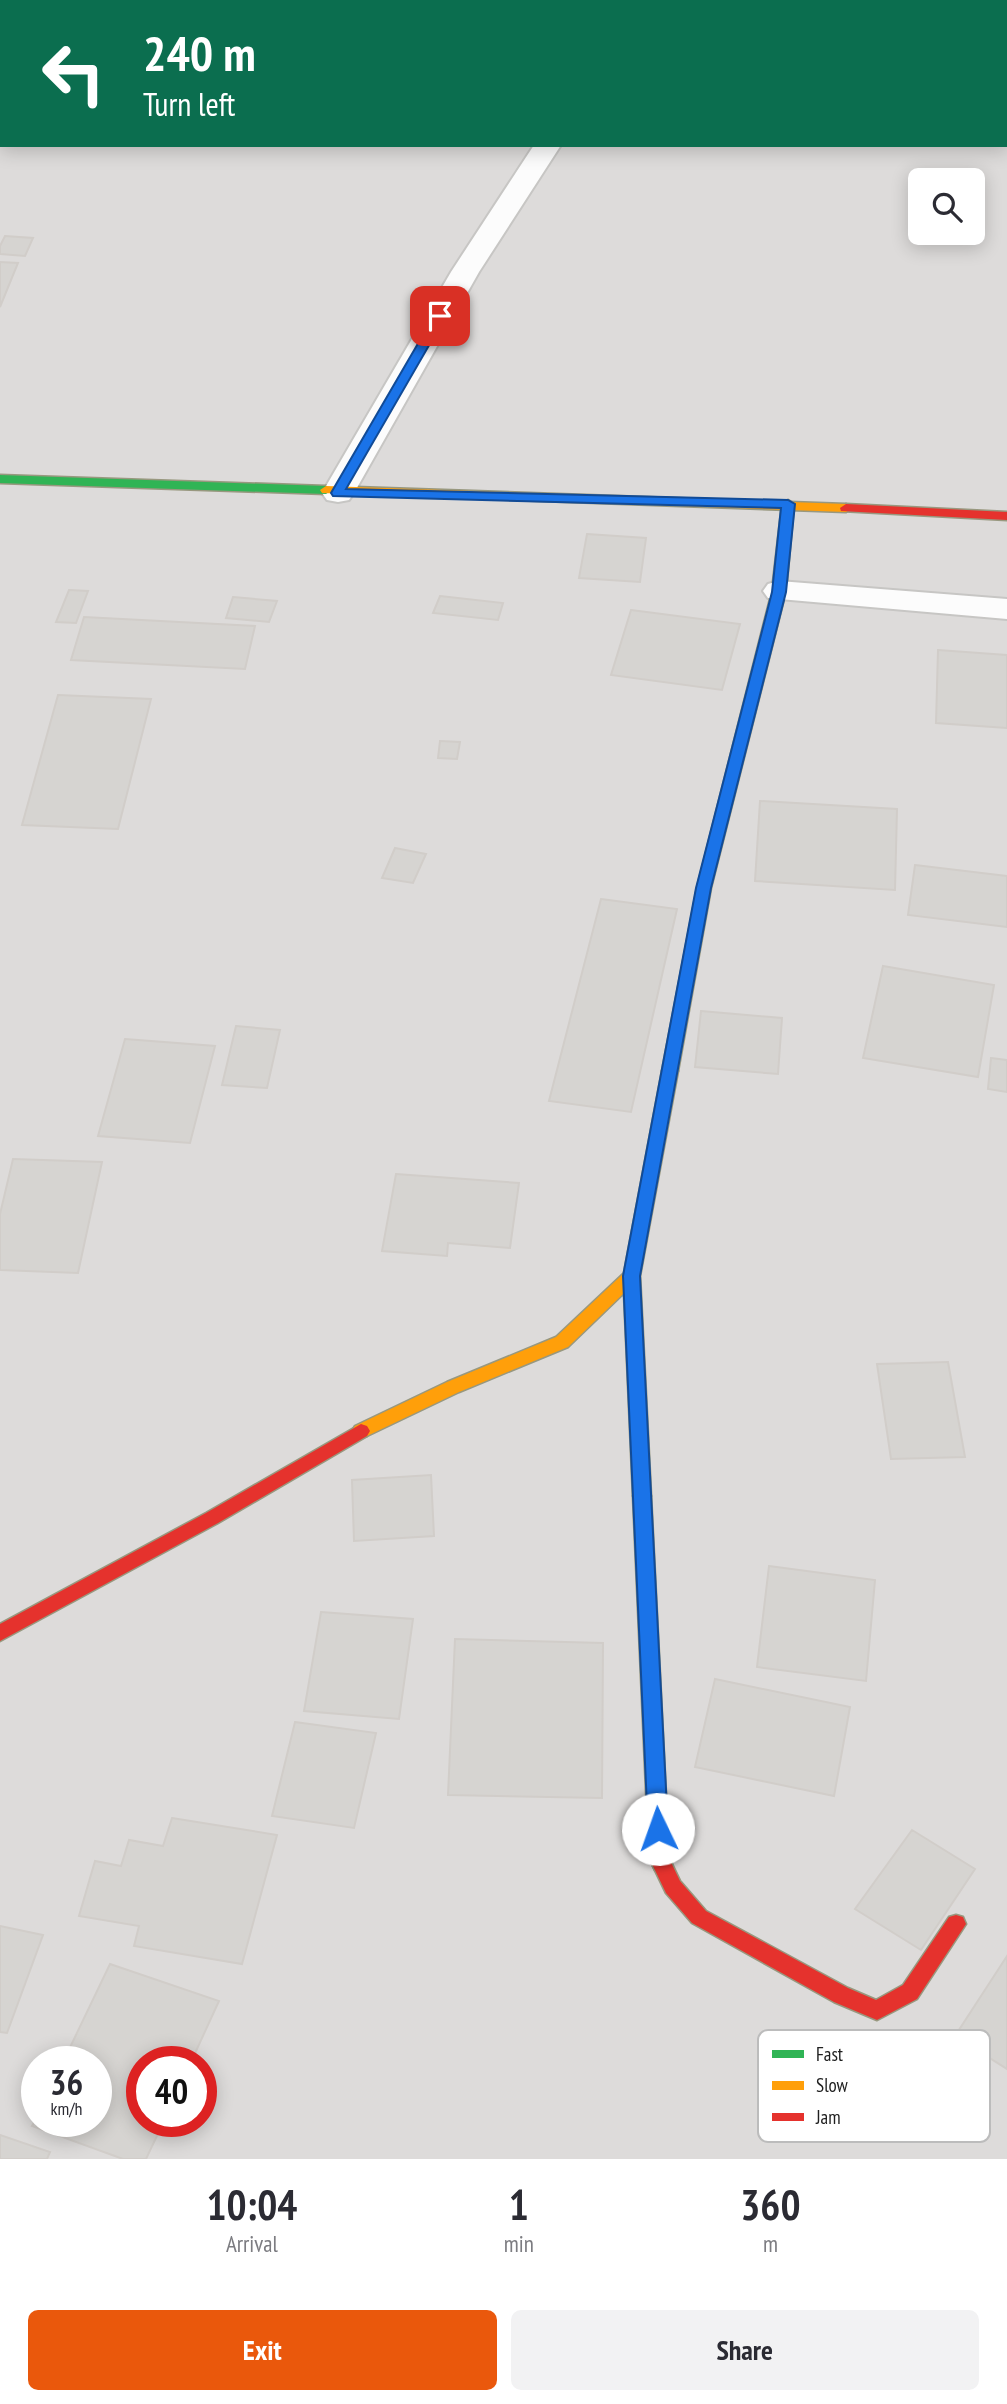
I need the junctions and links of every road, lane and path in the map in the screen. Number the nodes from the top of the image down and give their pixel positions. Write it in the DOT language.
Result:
graph roads {
  1 [pos="547,147"];
  2 [pos="0,479"];
  3 [pos="338,493"];
  4 [pos="788,504"];
  5 [pos="1007,516"];
  6 [pos="779,592"];
  7 [pos="1007,609"];
  8 [pos="632,1276"];
  9 [pos="0,1633"];
  10 [pos="956,1924"];
  1 -- 3 [label="street"];
  2 -- 3 [label="street"];
  3 -- 4 [label="street"];
  4 -- 5 [label="street"];
  4 -- 6 [label="street"];
  6 -- 7 [label="street"];
  6 -- 8 [label="street"];
  8 -- 9 [label="street"];
  8 -- 10 [label="street"];
}
